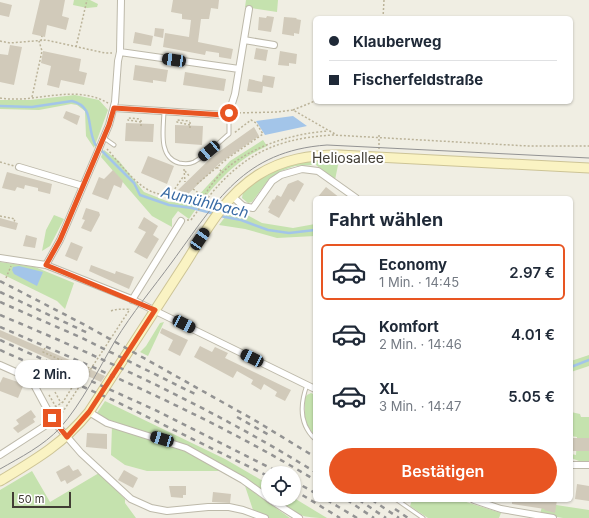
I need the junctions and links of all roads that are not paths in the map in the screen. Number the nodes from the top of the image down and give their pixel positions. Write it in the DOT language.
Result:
graph roads {
  1 [pos="121,0"];
  2 [pos="249,9"];
  3 [pos="244,40"];
  4 [pos="274,45"];
  5 [pos="120,52"];
  6 [pos="239,69"];
  7 [pos="114,107"];
  8 [pos="164,110"];
  9 [pos="229,113"];
  10 [pos="104,138"];
  11 [pos="114,145"];
  12 [pos="19,167"];
  13 [pos="589,168"];
  14 [pos="84,186"];
  15 [pos="353,196"];
  16 [pos="233,197"];
  17 [pos="181,221"];
  18 [pos="0,258"];
  19 [pos="46,265"];
  20 [pos="132,300"];
  21 [pos="155,310"];
  22 [pos="0,365"];
  23 [pos="307,385"];
  24 [pos="313,388"];
  25 [pos="89,412"];
  26 [pos="54,420"];
  27 [pos="67,437"];
  28 [pos="313,437"];
  29 [pos="0,455"];
  30 [pos="573,465"];
  31 [pos="589,465"];
  32 [pos="0,481"];
  33 [pos="261,494"];
  34 [pos="400,502"];
  35 [pos="480,502"];
  36 [pos="279,506"];
  37 [pos="265,518"];
  38 [pos="299,518"];
  39 [pos="423,518"];
  40 [pos="553,518"];
  1 -- 5 [label="street"];
  2 -- 3 [label="street"];
  3 -- 4 [label="street"];
  3 -- 6 [label="street"];
  5 -- 6 [label="street"];
  5 -- 7 [label="street"];
  6 -- 9 [label="street"];
  7 -- 8 [label="street"];
  7 -- 10 [label="street"];
  8 -- 9 [label="street"];
  8 -- 9 [label="lane"];
  10 -- 11 [label="lane"];
  10 -- 14 [label="street"];
  12 -- 14 [label="street"];
  13 -- 16 [label="street, Heliosallee"];
  14 -- 19 [label="street"];
  15 -- 16 [label="street"];
  16 -- 21 [label="street, Heliosallee"];
  17 -- 20 [label="street"];
  18 -- 19 [label="street"];
  19 -- 20 [label="street"];
  20 -- 21 [label="street"];
  21 -- 23 [label="street"];
  21 -- 25 [label="street, Heliosallee"];
  22 -- 26 [label="street"];
  23 -- 24 [label="street"];
  23 -- 28 [label="lane"];
  25 -- 27 [label="street, Heliosallee"];
  25 -- 33 [label="street"];
  26 -- 27 [label="street"];
  26 -- 29 [label="street"];
  27 -- 32 [label="street, Heliosallee"];
  27 -- 37 [label="street"];
  30 -- 31 [label="street"];
  34 -- 39 [label="lane"];
  35 -- 40 [label="street"];
  36 -- 38 [label="street"];
}
